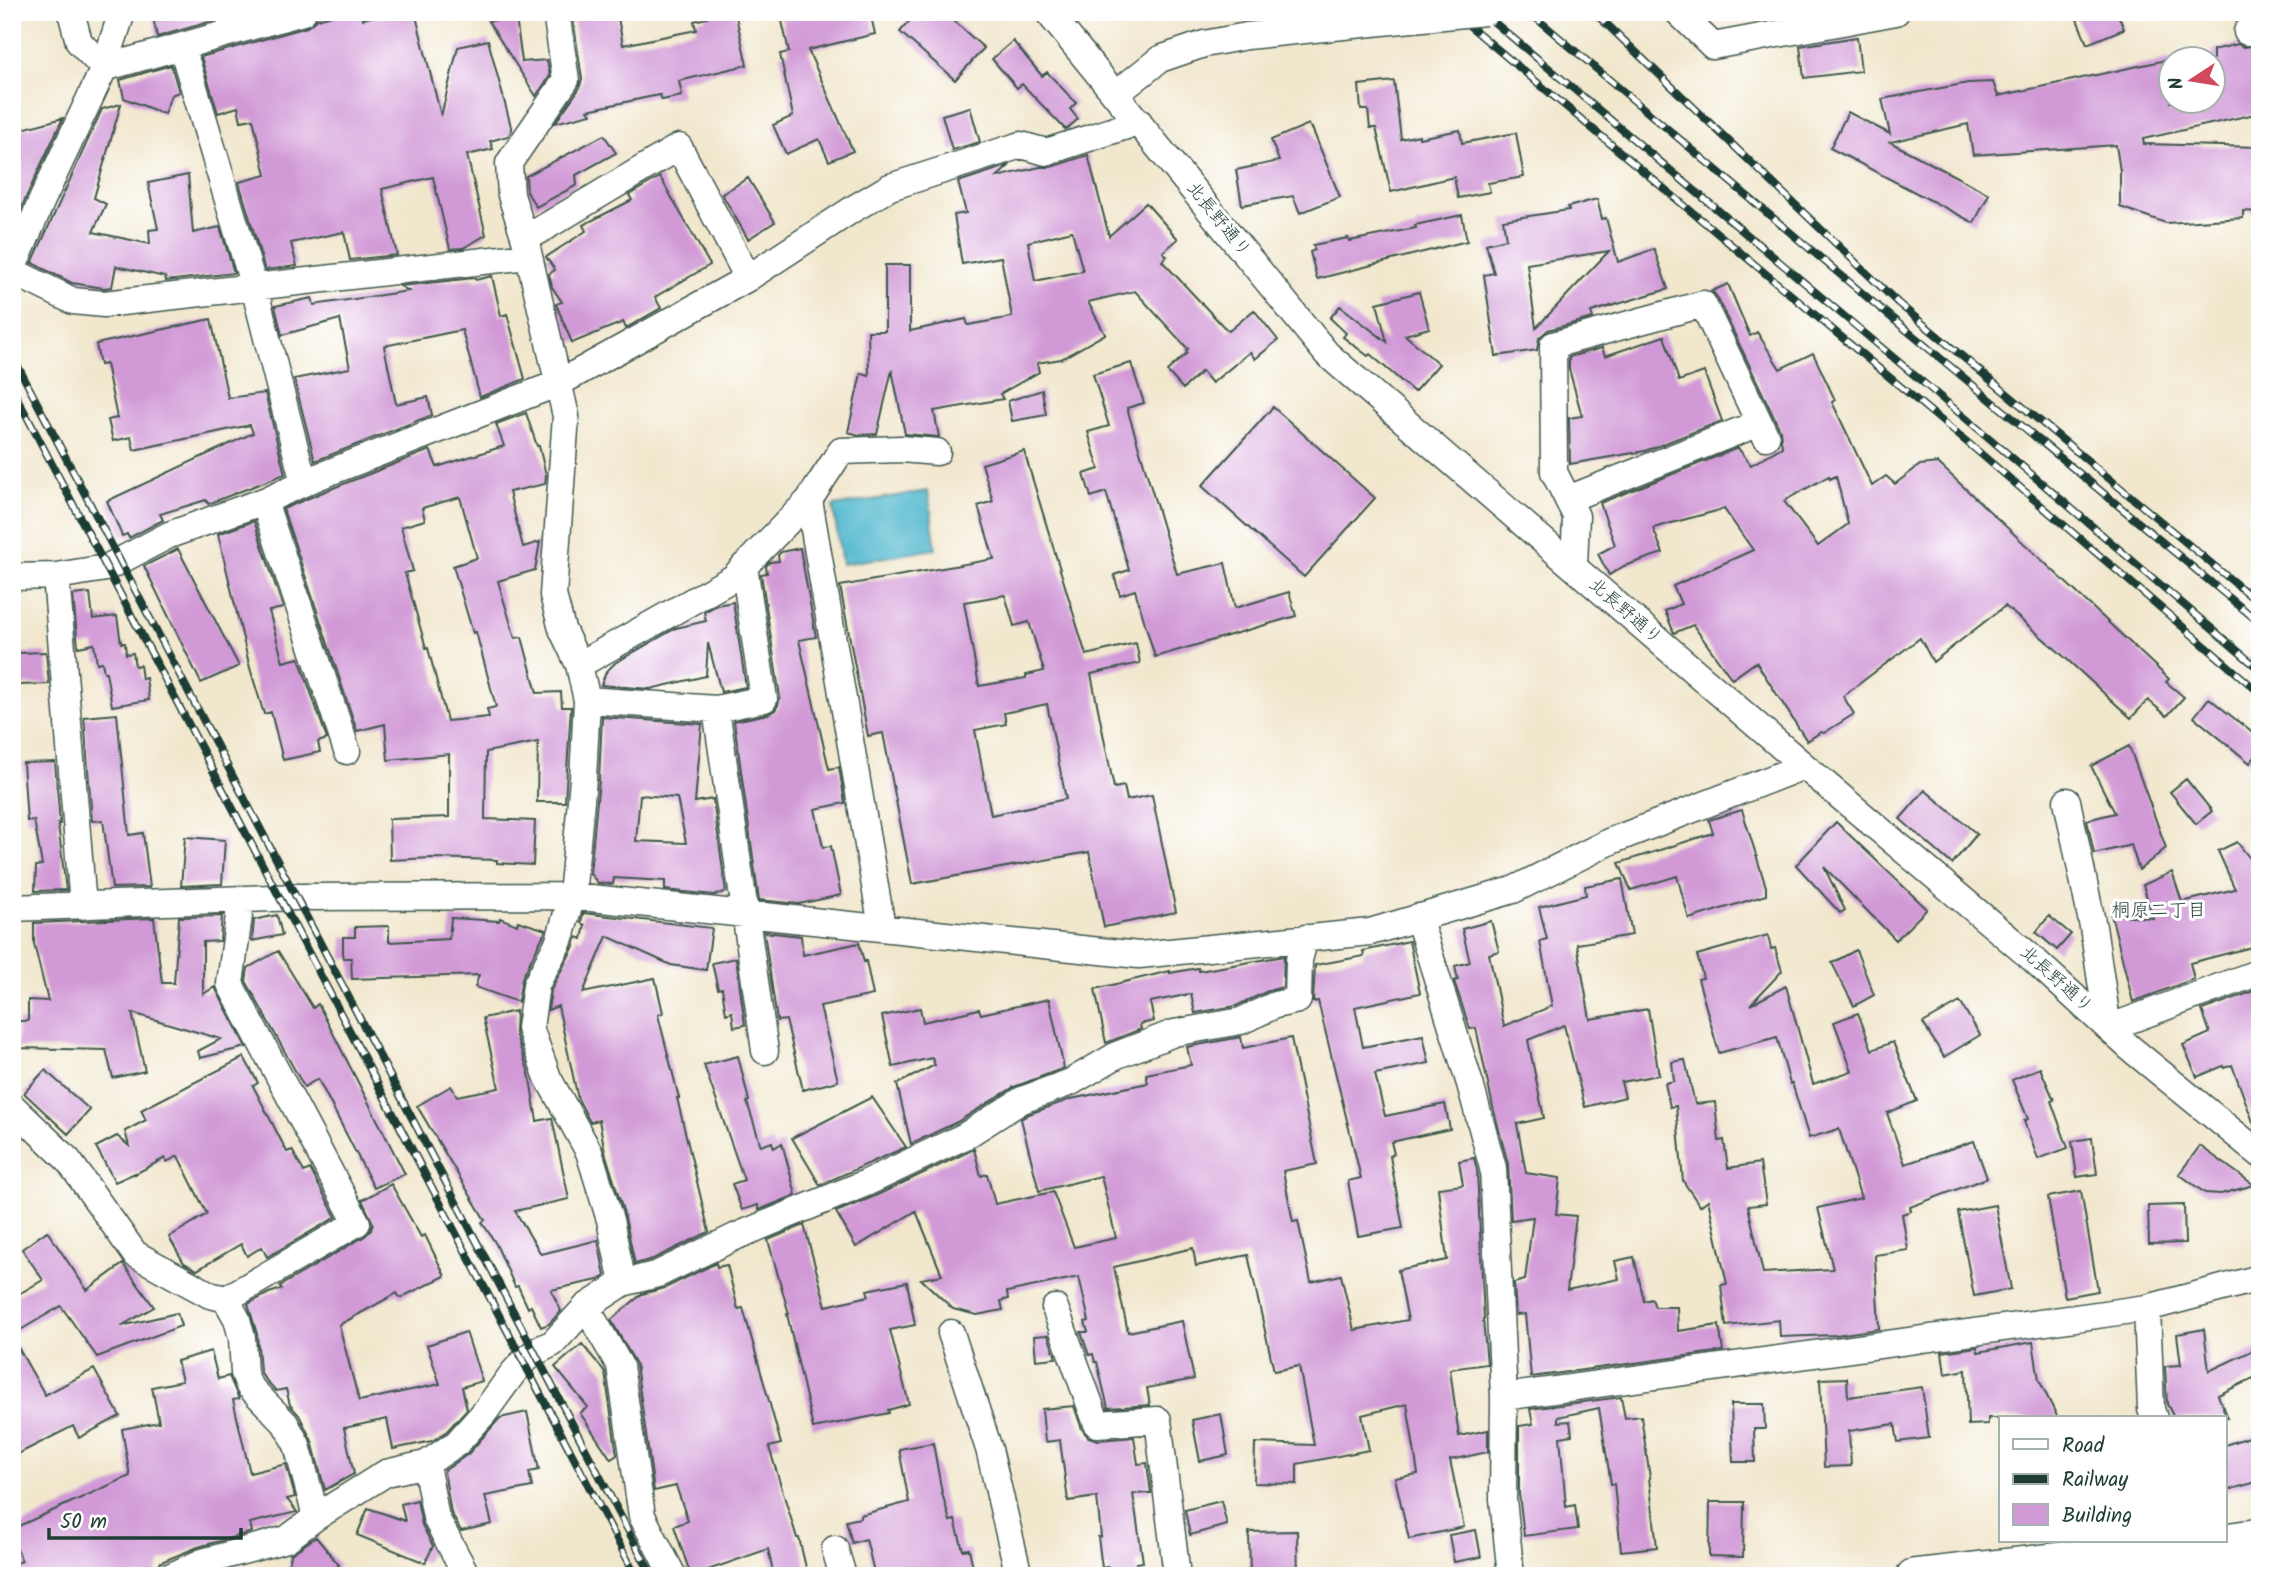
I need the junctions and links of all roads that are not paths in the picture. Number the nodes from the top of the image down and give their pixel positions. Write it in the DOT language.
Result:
graph roads {
  1 [pos="71,12"];
  2 [pos="122,12"];
  3 [pos="303,12"];
  4 [pos="556,12"];
  5 [pos="1048,12"];
  6 [pos="1485,12"];
  7 [pos="1678,12"];
  8 [pos="1896,12"];
  9 [pos="1856,16"];
  10 [pos="182,47"];
  11 [pos="104,68"];
  12 [pos="1116,94"];
  13 [pos="1139,122"];
  14 [pos="526,248"];
  15 [pos="12,270"];
  16 [pos="748,278"];
  17 [pos="254,287"];
  18 [pos="559,383"];
  19 [pos="937,452"];
  20 [pos="304,483"];
  21 [pos="809,499"];
  22 [pos="1568,499"];
  23 [pos="264,501"];
  24 [pos="744,566"];
  25 [pos="1574,567"];
  26 [pos="56,576"];
  27 [pos="12,577"];
  28 [pos="579,665"];
  29 [pos="587,700"];
  30 [pos="716,709"];
  31 [pos="347,751"];
  32 [pos="1804,766"];
  33 [pos="2067,801"];
  34 [pos="572,896"];
  35 [pos="241,900"];
  36 [pos="83,906"];
  37 [pos="12,908"];
  38 [pos="745,912"];
  39 [pos="1418,917"];
  40 [pos="882,927"];
  41 [pos="1305,938"];
  42 [pos="2260,972"];
  43 [pos="2108,1028"];
  44 [pos="765,1051"];
  45 [pos="12,1106"];
  46 [pos="2260,1154"];
  47 [pos="2260,1278"];
  48 [pos="623,1283"];
  49 [pos="226,1299"];
  50 [pos="586,1307"];
  51 [pos="1055,1308"];
  52 [pos="2147,1308"];
  53 [pos="951,1333"];
  54 [pos="1504,1397"];
  55 [pos="2153,1416"];
  56 [pos="426,1464"];
  57 [pos="317,1517"];
  58 [pos="2260,1535"];
  59 [pos="2226,1540"];
  60 [pos="835,1549"];
  61 [pos="2203,1555"];
  62 [pos="2260,1565"];
  63 [pos="172,1576"];
  64 [pos="467,1576"];
  65 [pos="673,1576"];
  66 [pos="843,1576"];
  67 [pos="1019,1576"];
  68 [pos="1177,1576"];
  69 [pos="1511,1576"];
  70 [pos="1913,1576"];
  71 [pos="2168,1576"];
  1 -- 11 [label="street"];
  2 -- 11 [label="street"];
  3 -- 10 [label="street"];
  4 -- 14 [label="street"];
  5 -- 12 [label="street, 北長野通り"];
  6 -- 12 [label="street, bridge"];
  7 -- 9 [label="street"];
  8 -- 9 [label="street"];
  10 -- 11 [label="street"];
  10 -- 17 [label="street"];
  11 -- 15 [label="street"];
  12 -- 13 [label="street, 北長野通り"];
  13 -- 16 [label="street"];
  13 -- 25 [label="street, 北長野通り"];
  14 -- 16 [label="street"];
  14 -- 17 [label="street"];
  14 -- 18 [label="street"];
  15 -- 17 [label="street"];
  16 -- 18 [label="street"];
  17 -- 20 [label="street"];
  18 -- 20 [label="street"];
  18 -- 28 [label="street"];
  19 -- 21 [label="street"];
  20 -- 23 [label="street"];
  21 -- 24 [label="street"];
  21 -- 40 [label="street"];
  22 -- 22 [label="street"];
  22 -- 25 [label="street"];
  23 -- 26 [label="street"];
  23 -- 31 [label="street"];
  24 -- 28 [label="street"];
  24 -- 30 [label="street"];
  25 -- 32 [label="street, 北長野通り"];
  26 -- 27 [label="street"];
  26 -- 36 [label="street"];
  28 -- 29 [label="street"];
  29 -- 30 [label="street"];
  29 -- 34 [label="street"];
  30 -- 38 [label="street"];
  32 -- 39 [label="street"];
  32 -- 43 [label="street, 北長野通り"];
  33 -- 43 [label="street"];
  34 -- 35 [label="street"];
  34 -- 38 [label="street"];
  34 -- 48 [label="street"];
  35 -- 36 [label="street"];
  35 -- 49 [label="street"];
  36 -- 37 [label="street"];
  38 -- 40 [label="street"];
  38 -- 44 [label="street"];
  39 -- 41 [label="street"];
  39 -- 54 [label="street"];
  40 -- 41 [label="street"];
  41 -- 48 [label="street"];
  42 -- 43 [label="street"];
  43 -- 46 [label="street, 北長野通り"];
  45 -- 49 [label="street"];
  47 -- 52 [label="street"];
  48 -- 50 [label="street"];
  49 -- 57 [label="street"];
  50 -- 56 [label="street"];
  50 -- 65 [label="street"];
  51 -- 68 [label="street"];
  52 -- 54 [label="street"];
  52 -- 55 [label="street"];
  53 -- 67 [label="street"];
  54 -- 69 [label="street"];
  56 -- 57 [label="street"];
  56 -- 64 [label="street"];
  57 -- 63 [label="street"];
  58 -- 59 [label="main road"];
  60 -- 66 [label="street"];
  61 -- 62 [label="main road"];
  61 -- 70 [label="main road"];
  61 -- 71 [label="main road"];
}
